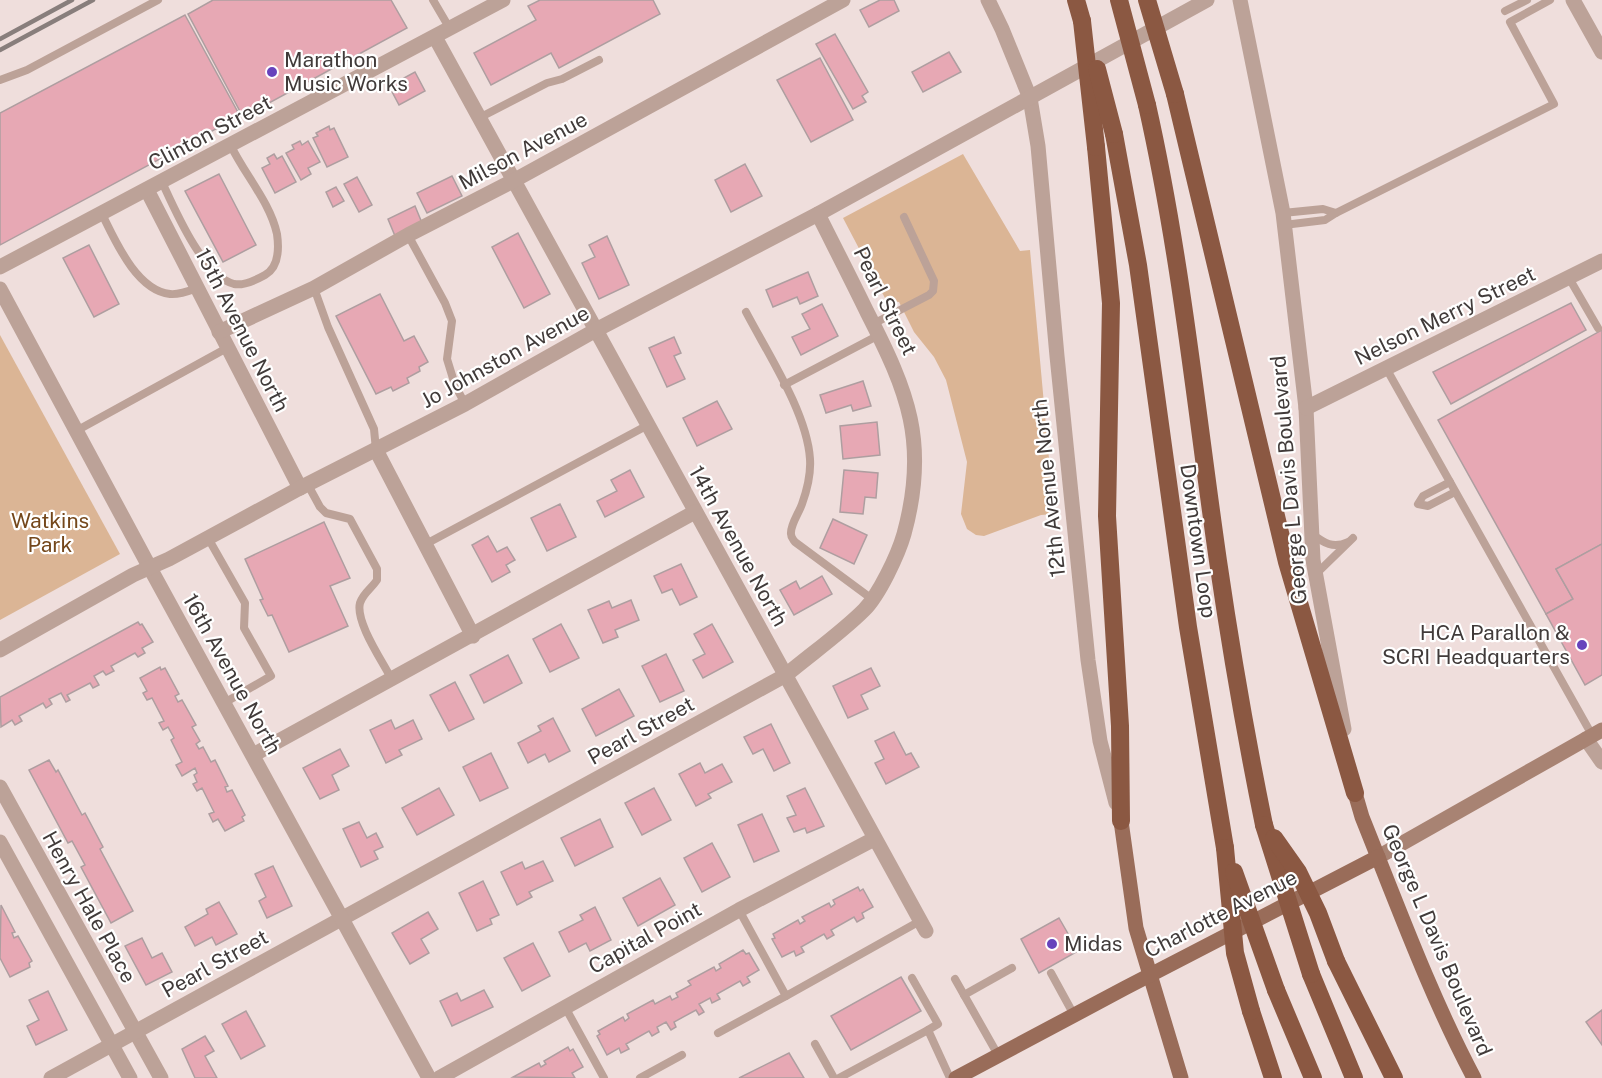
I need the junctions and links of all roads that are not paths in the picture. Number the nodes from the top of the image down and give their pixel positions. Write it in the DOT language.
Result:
graph roads {
  1 [pos="158,0"];
  2 [pos="433,0"];
  3 [pos="503,0"];
  4 [pos="843,0"];
  5 [pos="988,0"];
  6 [pos="1076,0"];
  7 [pos="1119,0"];
  8 [pos="1148,0"];
  9 [pos="1207,0"];
  10 [pos="1239,0"];
  11 [pos="1527,0"];
  12 [pos="1550,0"];
  13 [pos="1573,0"];
  14 [pos="1505,11"];
  15 [pos="1082,21"];
  16 [pos="450,29"];
  17 [pos="435,38"];
  18 [pos="1602,52"];
  19 [pos="599,60"];
  20 [pos="0,80"];
  21 [pos="1030,98"];
  22 [pos="479,118"];
  23 [pos="231,146"];
  24 [pos="513,181"];
  25 [pos="162,182"];
  26 [pos="147,190"];
  27 [pos="102,214"];
  28 [pos="818,214"];
  29 [pos="904,217"];
  30 [pos="1283,219"];
  31 [pos="408,235"];
  32 [pos="1602,261"];
  33 [pos="0,267"];
  34 [pos="1569,278"];
  35 [pos="197,288"];
  36 [pos="314,288"];
  37 [pos="0,289"];
  38 [pos="746,312"];
  39 [pos="1598,328"];
  40 [pos="596,330"];
  41 [pos="876,330"];
  42 [pos="219,332"];
  43 [pos="227,348"];
  44 [pos="1386,368"];
  45 [pos="784,385"];
  46 [pos="465,404"];
  47 [pos="1306,408"];
  48 [pos="648,425"];
  49 [pos="76,431"];
  50 [pos="376,450"];
  51 [pos="1450,482"];
  52 [pos="304,487"];
  53 [pos="1455,492"];
  54 [pos="695,512"];
  55 [pos="1312,534"];
  56 [pos="208,537"];
  57 [pos="424,545"];
  58 [pos="150,568"];
  59 [pos="1316,575"];
  60 [pos="872,599"];
  61 [pos="473,636"];
  62 [pos="0,650"];
  63 [pos="786,675"];
  64 [pos="392,680"];
  65 [pos="224,703"];
  66 [pos="1593,735"];
  67 [pos="253,755"];
  68 [pos="1602,762"];
  69 [pos="0,787"];
  70 [pos="1355,794"];
  71 [pos="1121,821"];
  72 [pos="1264,825"];
  73 [pos="874,839"];
  74 [pos="0,842"];
  75 [pos="1225,848"];
  76 [pos="1378,857"];
  77 [pos="739,910"];
  78 [pos="342,918"];
  79 [pos="923,926"];
  80 [pos="1012,968"];
  81 [pos="1051,973"];
  82 [pos="1150,974"];
  83 [pos="912,978"];
  84 [pos="955,979"];
  85 [pos="964,995"];
  86 [pos="786,996"];
  87 [pos="565,1007"];
  88 [pos="1074,1014"];
  89 [pos="928,1030"];
  90 [pos="135,1031"];
  91 [pos="718,1033"];
  92 [pos="815,1044"];
  93 [pos="111,1045"];
  94 [pos="682,1055"];
  95 [pos="998,1055"];
  96 [pos="51,1078"];
  97 [pos="130,1078"];
  98 [pos="161,1078"];
  99 [pos="429,1078"];
  100 [pos="439,1078"];
  101 [pos="604,1078"];
  102 [pos="640,1078"];
  103 [pos="834,1078"];
  104 [pos="840,1078"];
  105 [pos="950,1078"];
  106 [pos="956,1078"];
  107 [pos="1181,1078"];
  108 [pos="1273,1078"];
  109 [pos="1313,1078"];
  110 [pos="1354,1078"];
  111 [pos="1394,1078"];
  112 [pos="1474,1078"];
  1 -- 20 [label="lane"];
  2 -- 16 [label="lane"];
  3 -- 16 [label="street, Clinton Street"];
  4 -- 24 [label="street, Milson Avenue"];
  5 -- 21 [label="street, 12th Avenue North"];
  6 -- 15 [label="highway, Downtown Loop"];
  7 -- 72 [label="highway, Downtown Loop, bridge"];
  8 -- 70 [label="highway, bridge"];
  9 -- 21 [label="street, Jo Johnston Avenue"];
  10 -- 30 [label="street, George L Davis Boulevard"];
  11 -- 14 [label="lane"];
  12 -- 30 [label="lane"];
  13 -- 18 [label="street"];
  15 -- 71 [label="highway, bridge"];
  15 -- 75 [label="highway, Downtown Loop, bridge"];
  16 -- 17 [label="street, Clinton Street"];
  17 -- 22 [label="street, 14th Avenue North"];
  17 -- 23 [label="street, Clinton Street"];
  19 -- 22 [label="lane"];
  21 -- 28 [label="street, Jo Johnston Avenue"];
  21 -- 71 [label="street, 12th Avenue North"];
  22 -- 24 [label="street, 14th Avenue North"];
  23 -- 25 [label="street, Clinton Street"];
  23 -- 25 [label="lane"];
  24 -- 31 [label="street, Milson Avenue"];
  24 -- 40 [label="street, 14th Avenue North"];
  25 -- 26 [label="street, Clinton Street"];
  26 -- 27 [label="street, Clinton Street"];
  26 -- 35 [label="street, 15th Avenue North"];
  27 -- 33 [label="street, Clinton Street"];
  27 -- 35 [label="lane"];
  28 -- 40 [label="street, Jo Johnston Avenue"];
  28 -- 41 [label="street, Pearl Street"];
  29 -- 41 [label="lane"];
  30 -- 47 [label="street, George L Davis Boulevard"];
  31 -- 36 [label="street, Milson Avenue"];
  31 -- 46 [label="lane"];
  32 -- 34 [label="street, Nelson Merry Street"];
  34 -- 39 [label="lane"];
  34 -- 44 [label="street, Nelson Merry Street"];
  35 -- 42 [label="street, 15th Avenue North"];
  36 -- 42 [label="street, Milson Avenue"];
  36 -- 50 [label="lane"];
  37 -- 49 [label="street, 16th Avenue North"];
  38 -- 45 [label="lane"];
  40 -- 46 [label="street, Jo Johnston Avenue"];
  40 -- 48 [label="street, 14th Avenue North"];
  41 -- 45 [label="lane"];
  41 -- 60 [label="street, Pearl Street"];
  42 -- 43 [label="street, 15th Avenue North"];
  43 -- 49 [label="lane"];
  43 -- 52 [label="street, 15th Avenue North"];
  44 -- 47 [label="street, Nelson Merry Street"];
  44 -- 51 [label="lane"];
  45 -- 60 [label="lane"];
  46 -- 50 [label="street, Jo Johnston Avenue"];
  47 -- 55 [label="street, George L Davis Boulevard"];
  48 -- 54 [label="street, 14th Avenue North"];
  48 -- 57 [label="lane"];
  49 -- 58 [label="street, 16th Avenue North"];
  50 -- 52 [label="street, Jo Johnston Avenue"];
  50 -- 57 [label="street"];
  51 -- 53 [label="lane"];
  51 -- 53 [label="lane"];
  52 -- 56 [label="street, Jo Johnston Avenue"];
  52 -- 64 [label="lane"];
  53 -- 66 [label="lane"];
  54 -- 61 [label="street"];
  54 -- 63 [label="street, 14th Avenue North"];
  55 -- 59 [label="street, George L Davis Boulevard"];
  55 -- 59 [label="lane"];
  56 -- 58 [label="street, Jo Johnston Avenue"];
  56 -- 65 [label="lane"];
  57 -- 61 [label="street"];
  58 -- 62 [label="street, Jo Johnston Avenue"];
  58 -- 65 [label="street, 16th Avenue North"];
  59 -- 70 [label="street, George L Davis Boulevard"];
  60 -- 63 [label="street, Pearl Street"];
  61 -- 64 [label="street"];
  63 -- 73 [label="street, 14th Avenue North"];
  63 -- 78 [label="street, Pearl Street"];
  64 -- 67 [label="street"];
  65 -- 67 [label="street, 16th Avenue North"];
  66 -- 68 [label="street"];
  66 -- 76 [label="main road"];
  67 -- 78 [label="street, 16th Avenue North"];
  69 -- 90 [label="street, Henry Hale Place"];
  70 -- 76 [label="main road, George L Davis Boulevard"];
  71 -- 82 [label="main road, 12th Avenue North"];
  72 -- 110 [label="highway, Downtown Loop, bridge"];
  72 -- 111 [label="highway, bridge"];
  73 -- 77 [label="street, Capital Point"];
  73 -- 79 [label="street, 14th Avenue North"];
  74 -- 93 [label="street"];
  75 -- 108 [label="highway, bridge"];
  75 -- 109 [label="highway, Downtown Loop, bridge"];
  76 -- 82 [label="main road, Charlotte Avenue"];
  76 -- 112 [label="main road, George L Davis Boulevard"];
  77 -- 86 [label="lane"];
  77 -- 87 [label="street, Capital Point"];
  78 -- 90 [label="street, Pearl Street"];
  78 -- 99 [label="street, 16th Avenue North"];
  79 -- 86 [label="lane"];
  80 -- 85 [label="lane"];
  81 -- 88 [label="lane"];
  82 -- 88 [label="main road, Charlotte Avenue"];
  82 -- 107 [label="main road"];
  83 -- 89 [label="lane"];
  84 -- 85 [label="lane"];
  85 -- 95 [label="lane"];
  86 -- 91 [label="lane"];
  87 -- 100 [label="street, Capital Point"];
  87 -- 101 [label="lane"];
  88 -- 95 [label="main road, Charlotte Avenue"];
  89 -- 104 [label="lane"];
  89 -- 105 [label="lane"];
  90 -- 93 [label="street, Pearl Street"];
  90 -- 98 [label="street, Henry Hale Place"];
  92 -- 103 [label="lane"];
  93 -- 96 [label="street, Pearl Street"];
  93 -- 97 [label="street"];
  94 -- 102 [label="lane"];
  95 -- 106 [label="main road, Charlotte Avenue"];
}
